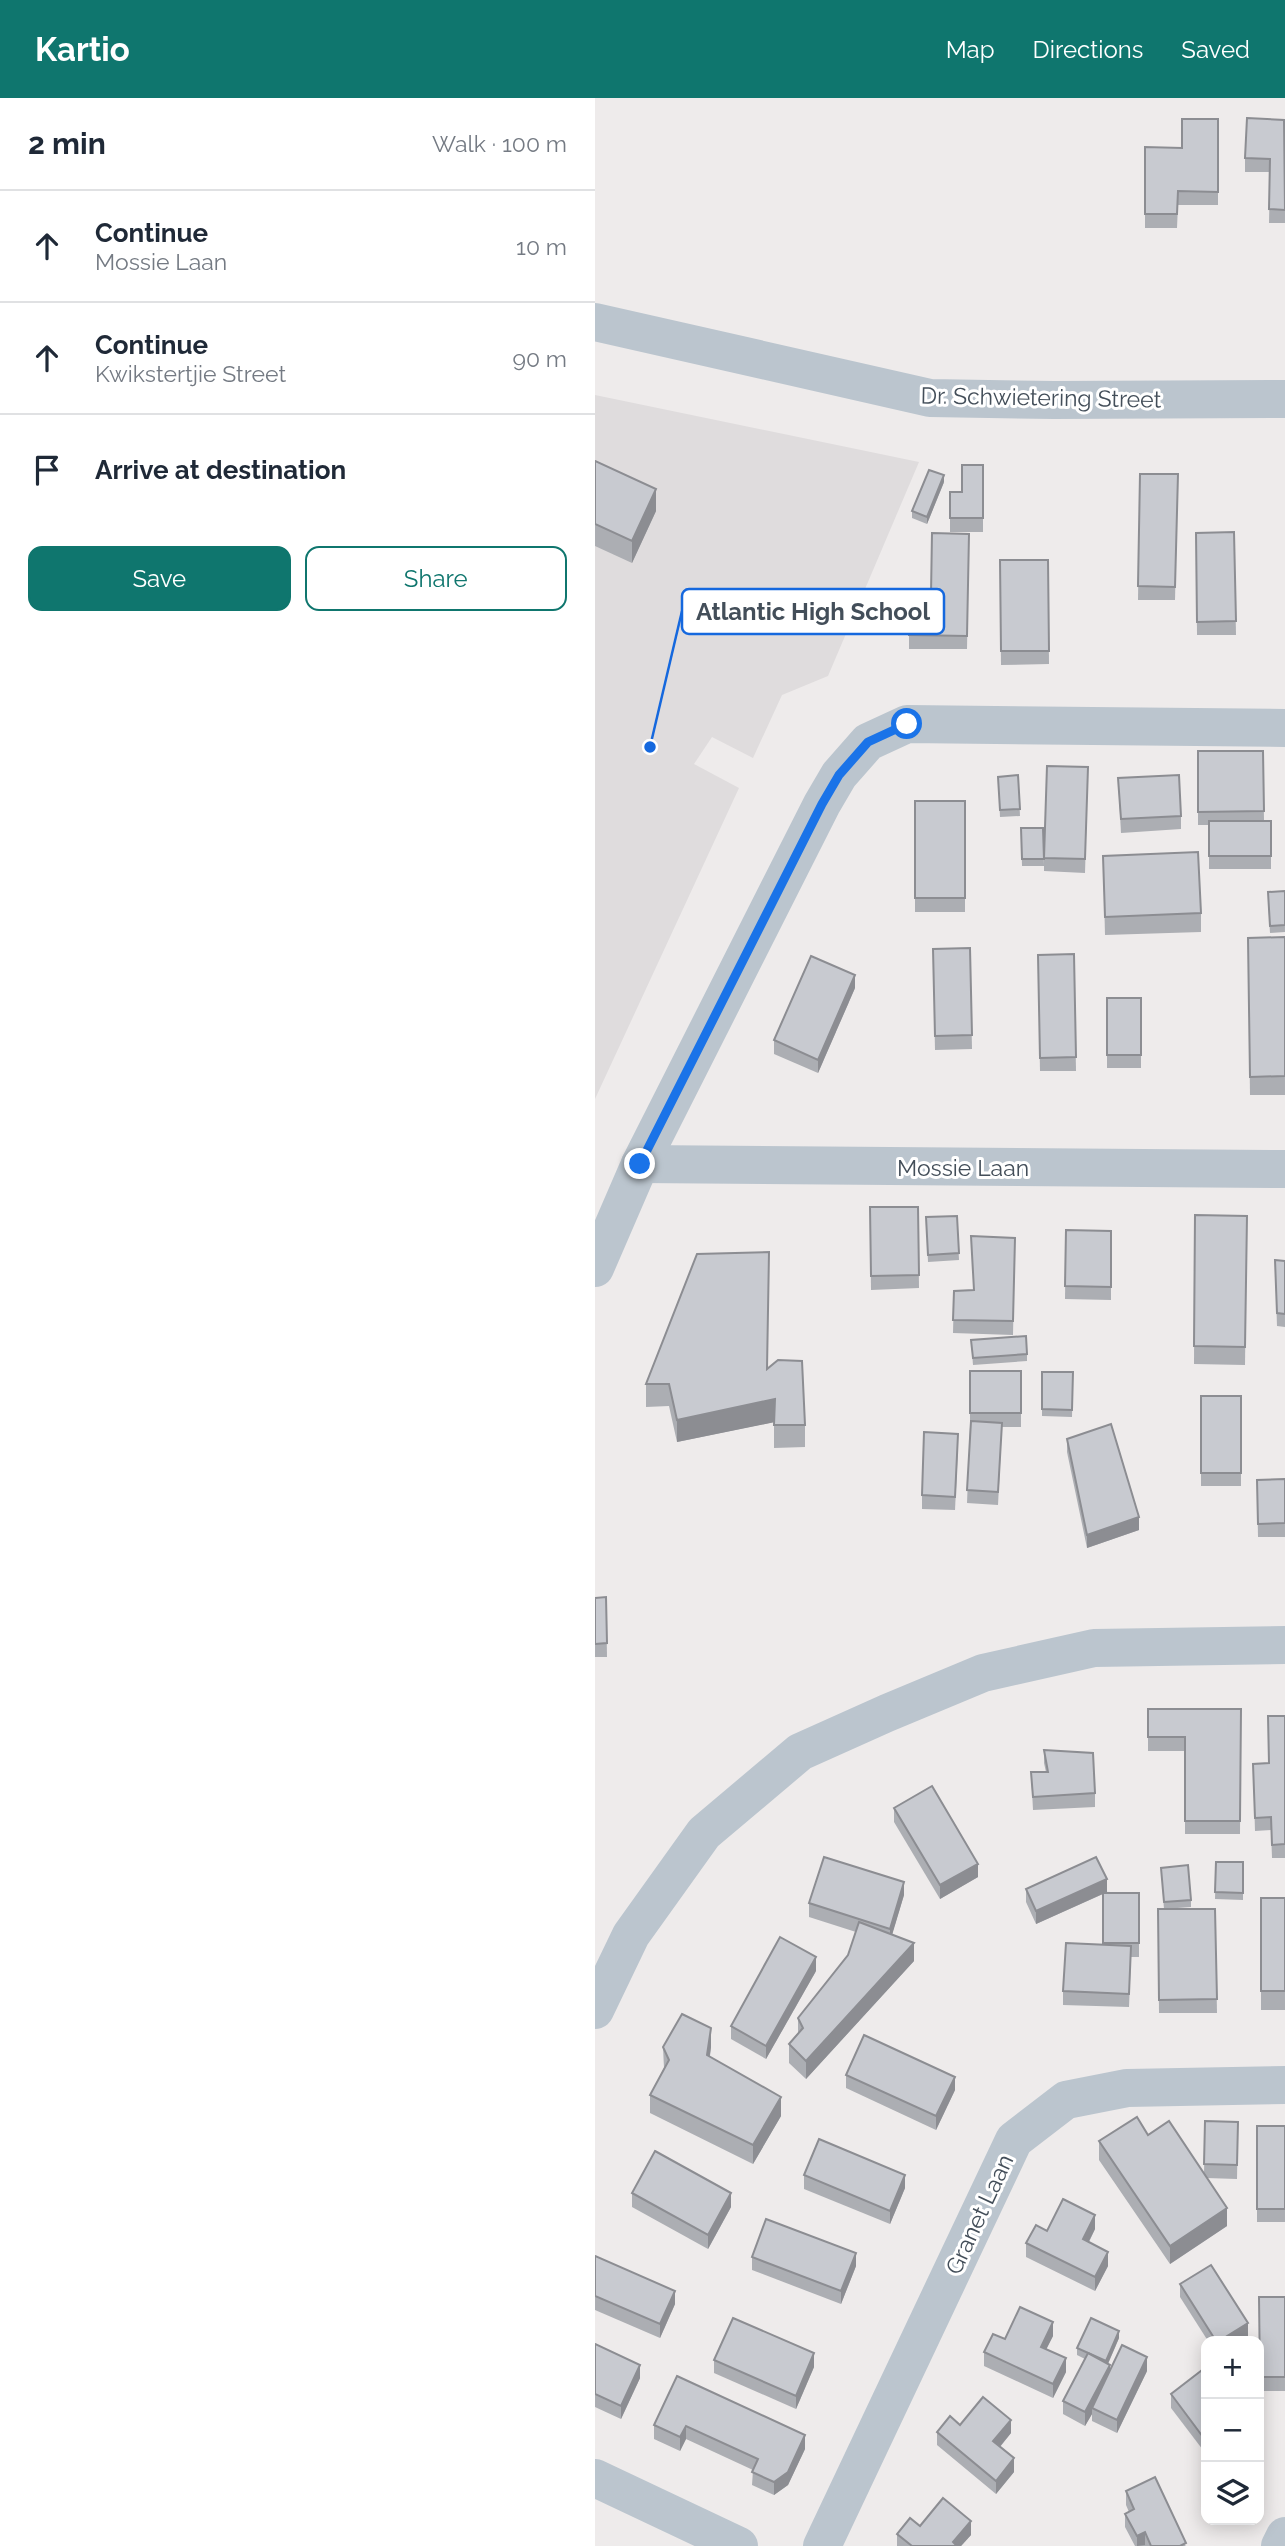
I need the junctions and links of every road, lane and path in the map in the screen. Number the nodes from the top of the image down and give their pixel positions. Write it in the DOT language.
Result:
graph roads {
  1 [pos="595,321"];
  2 [pos="1285,399"];
  3 [pos="1285,728"];
  4 [pos="640,1164"];
  5 [pos="1285,1169"];
  6 [pos="595,1268"];
  7 [pos="1285,1646"];
  8 [pos="595,2010"];
  9 [pos="1285,2085"];
  10 [pos="595,2478"];
  11 [pos="1285,2536"];
  12 [pos="739,2546"];
  13 [pos="822,2546"];
  14 [pos="1280,2546"];
  1 -- 2 [label="street, Dr. Schwietering Street"];
  3 -- 4 [label="street"];
  4 -- 5 [label="street, Mossie Laan"];
  4 -- 6 [label="street"];
  7 -- 8 [label="street"];
  9 -- 13 [label="street, Granet Laan"];
  10 -- 12 [label="street"];
  11 -- 14 [label="street"];
}
